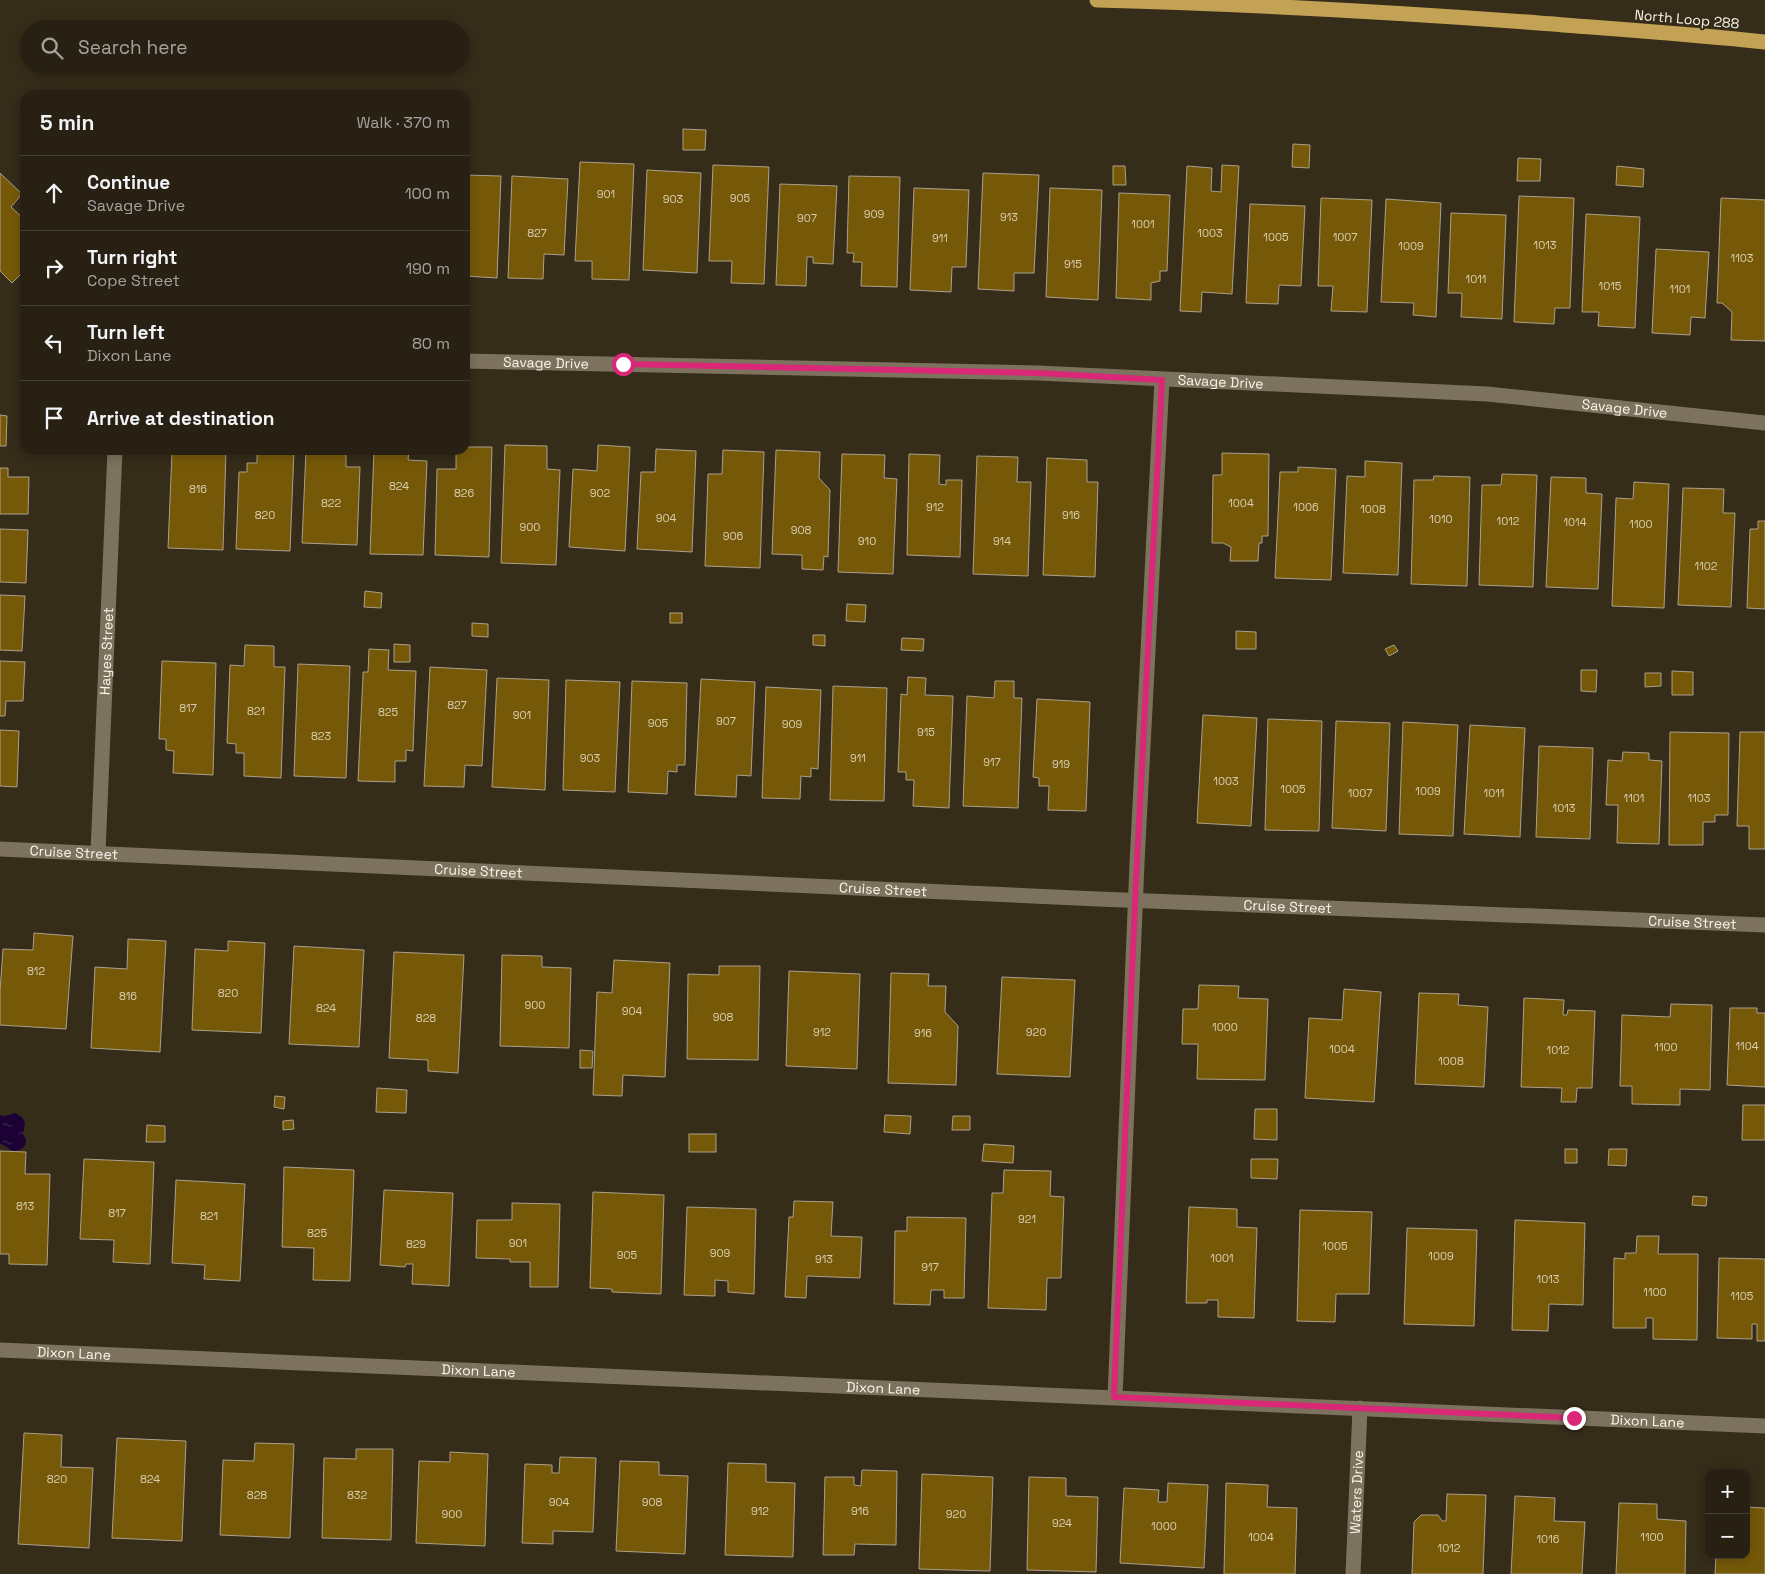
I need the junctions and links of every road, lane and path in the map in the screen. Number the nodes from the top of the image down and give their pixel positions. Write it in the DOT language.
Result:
graph roads {
  1 [pos="1097,0"];
  2 [pos="1765,42"];
  3 [pos="470,361"];
  4 [pos="1162,380"];
  5 [pos="1765,423"];
  6 [pos="115,455"];
  7 [pos="0,849"];
  8 [pos="98,852"];
  9 [pos="1135,900"];
  10 [pos="1765,925"];
  11 [pos="0,1350"];
  12 [pos="1114,1397"];
  13 [pos="1360,1408"];
  14 [pos="1765,1426"];
  15 [pos="1353,1574"];
  1 -- 2 [label="highway, North Loop 288"];
  3 -- 4 [label="street, Savage Drive"];
  4 -- 5 [label="street, Savage Drive"];
  4 -- 9 [label="street"];
  6 -- 8 [label="street, Hayes Street"];
  7 -- 8 [label="street, Cruise Street"];
  8 -- 9 [label="street, Cruise Street"];
  9 -- 10 [label="street, Cruise Street"];
  9 -- 12 [label="street"];
  11 -- 12 [label="street, Dixon Lane"];
  12 -- 13 [label="street, Dixon Lane"];
  13 -- 14 [label="street, Dixon Lane"];
  13 -- 15 [label="street, Waters Drive"];
}
